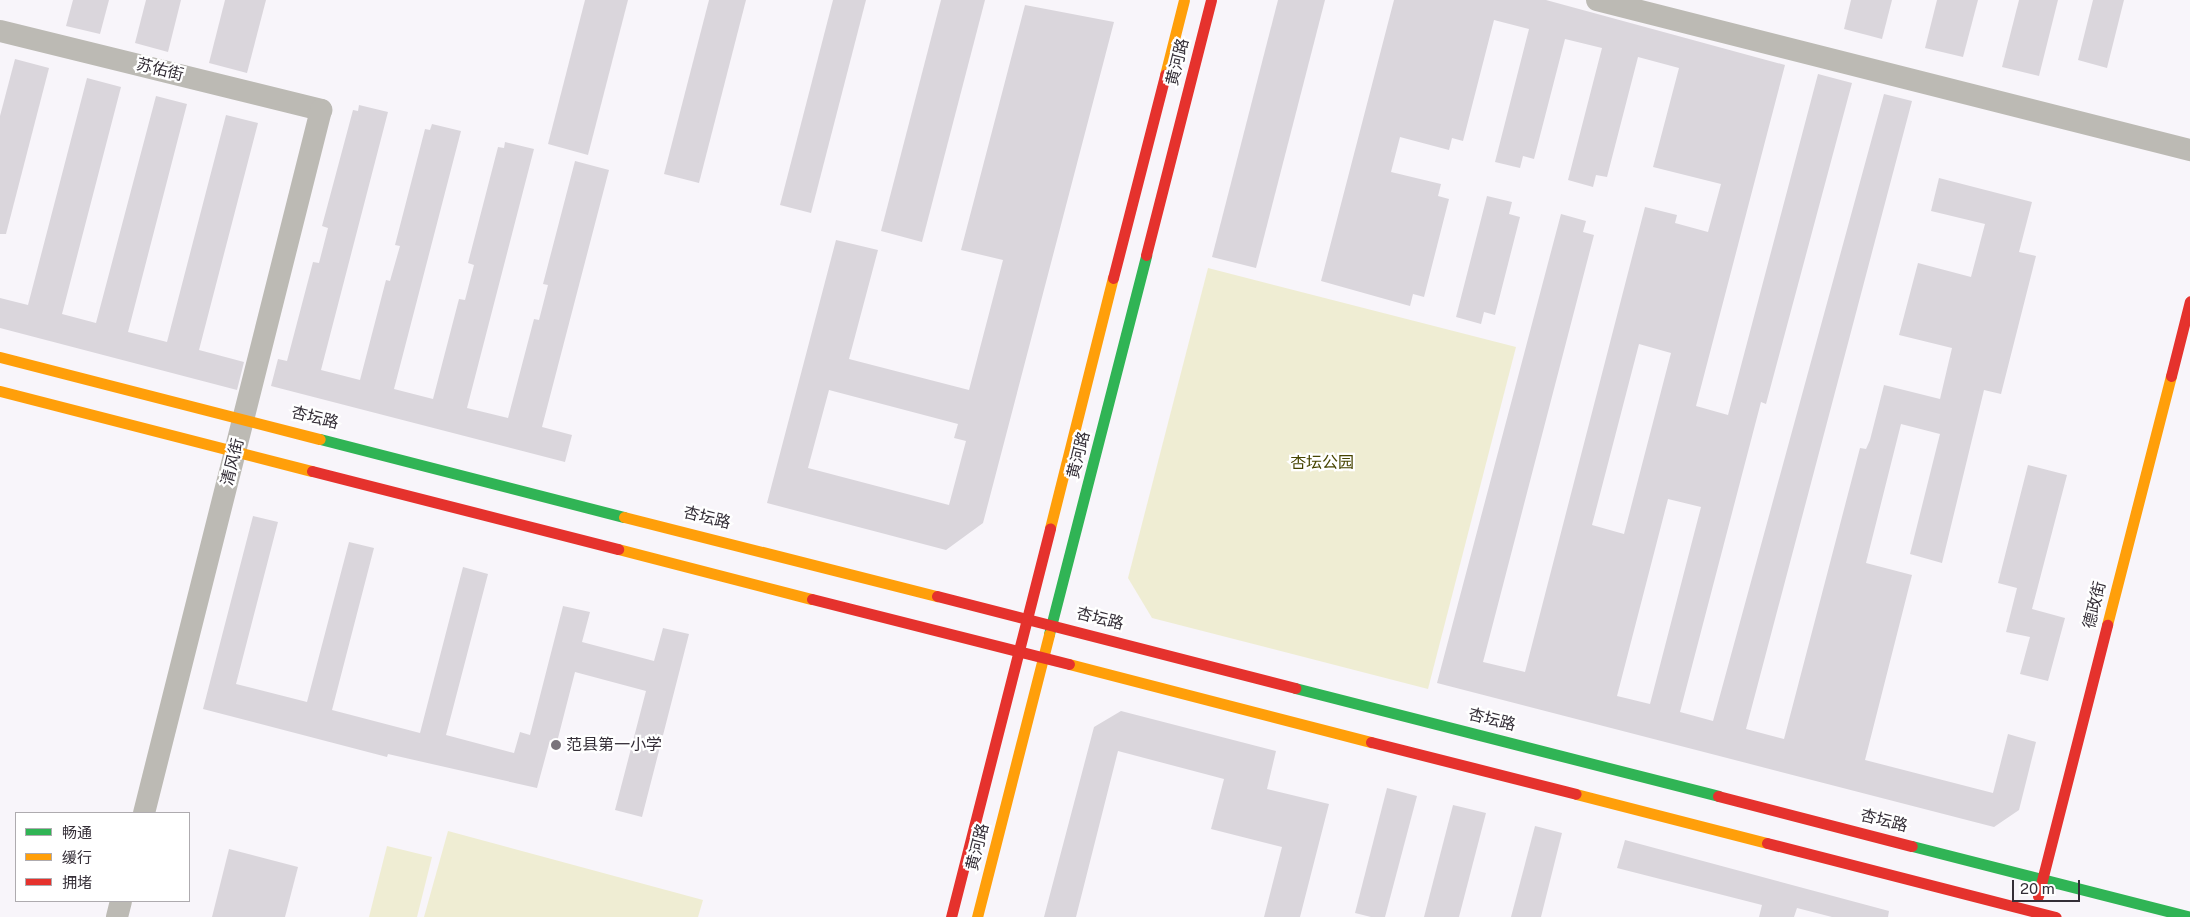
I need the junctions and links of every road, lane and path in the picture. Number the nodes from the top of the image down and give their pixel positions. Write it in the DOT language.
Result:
graph roads {
  1 [pos="1184,0"];
  2 [pos="1210,0"];
  3 [pos="1597,0"];
  4 [pos="0,31"];
  5 [pos="320,110"];
  6 [pos="2190,150"];
  7 [pos="2190,300"];
  8 [pos="0,357"];
  9 [pos="0,391"];
  10 [pos="244,418"];
  11 [pos="236,450"];
  12 [pos="1028,617"];
  13 [pos="1053,623"];
  14 [pos="1020,650"];
  15 [pos="1044,656"];
  16 [pos="144,812"];
  17 [pos="2043,879"];
  18 [pos="121,902"];
  19 [pos="2033,914"];
  20 [pos="117,917"];
  21 [pos="951,917"];
  22 [pos="977,917"];
  23 [pos="2056,917"];
  24 [pos="2190,917"];
  1 -- 12 [label="street, 黄河路"];
  2 -- 13 [label="street, 黄河路"];
  3 -- 6 [label="street"];
  4 -- 5 [label="street, 苏佑街"];
  5 -- 10 [label="street, 清风街"];
  7 -- 17 [label="street, 德政街"];
  8 -- 10 [label="street, 杏坛路"];
  9 -- 11 [label="street"];
  10 -- 11 [label="street, 清风街"];
  10 -- 12 [label="street, 杏坛路"];
  11 -- 14 [label="street"];
  11 -- 16 [label="street, 清风街"];
  12 -- 13 [label="street, 杏坛路"];
  12 -- 14 [label="street, 黄河路"];
  13 -- 15 [label="street, 黄河路"];
  13 -- 17 [label="street, 杏坛路"];
  14 -- 15 [label="street"];
  14 -- 21 [label="street, 黄河路"];
  15 -- 19 [label="street"];
  15 -- 22 [label="street, 黄河路"];
  17 -- 19 [label="street, 德政街"];
  17 -- 24 [label="street, 杏坛路"];
  18 -- 20 [label="street"];
  19 -- 23 [label="street"];
}
